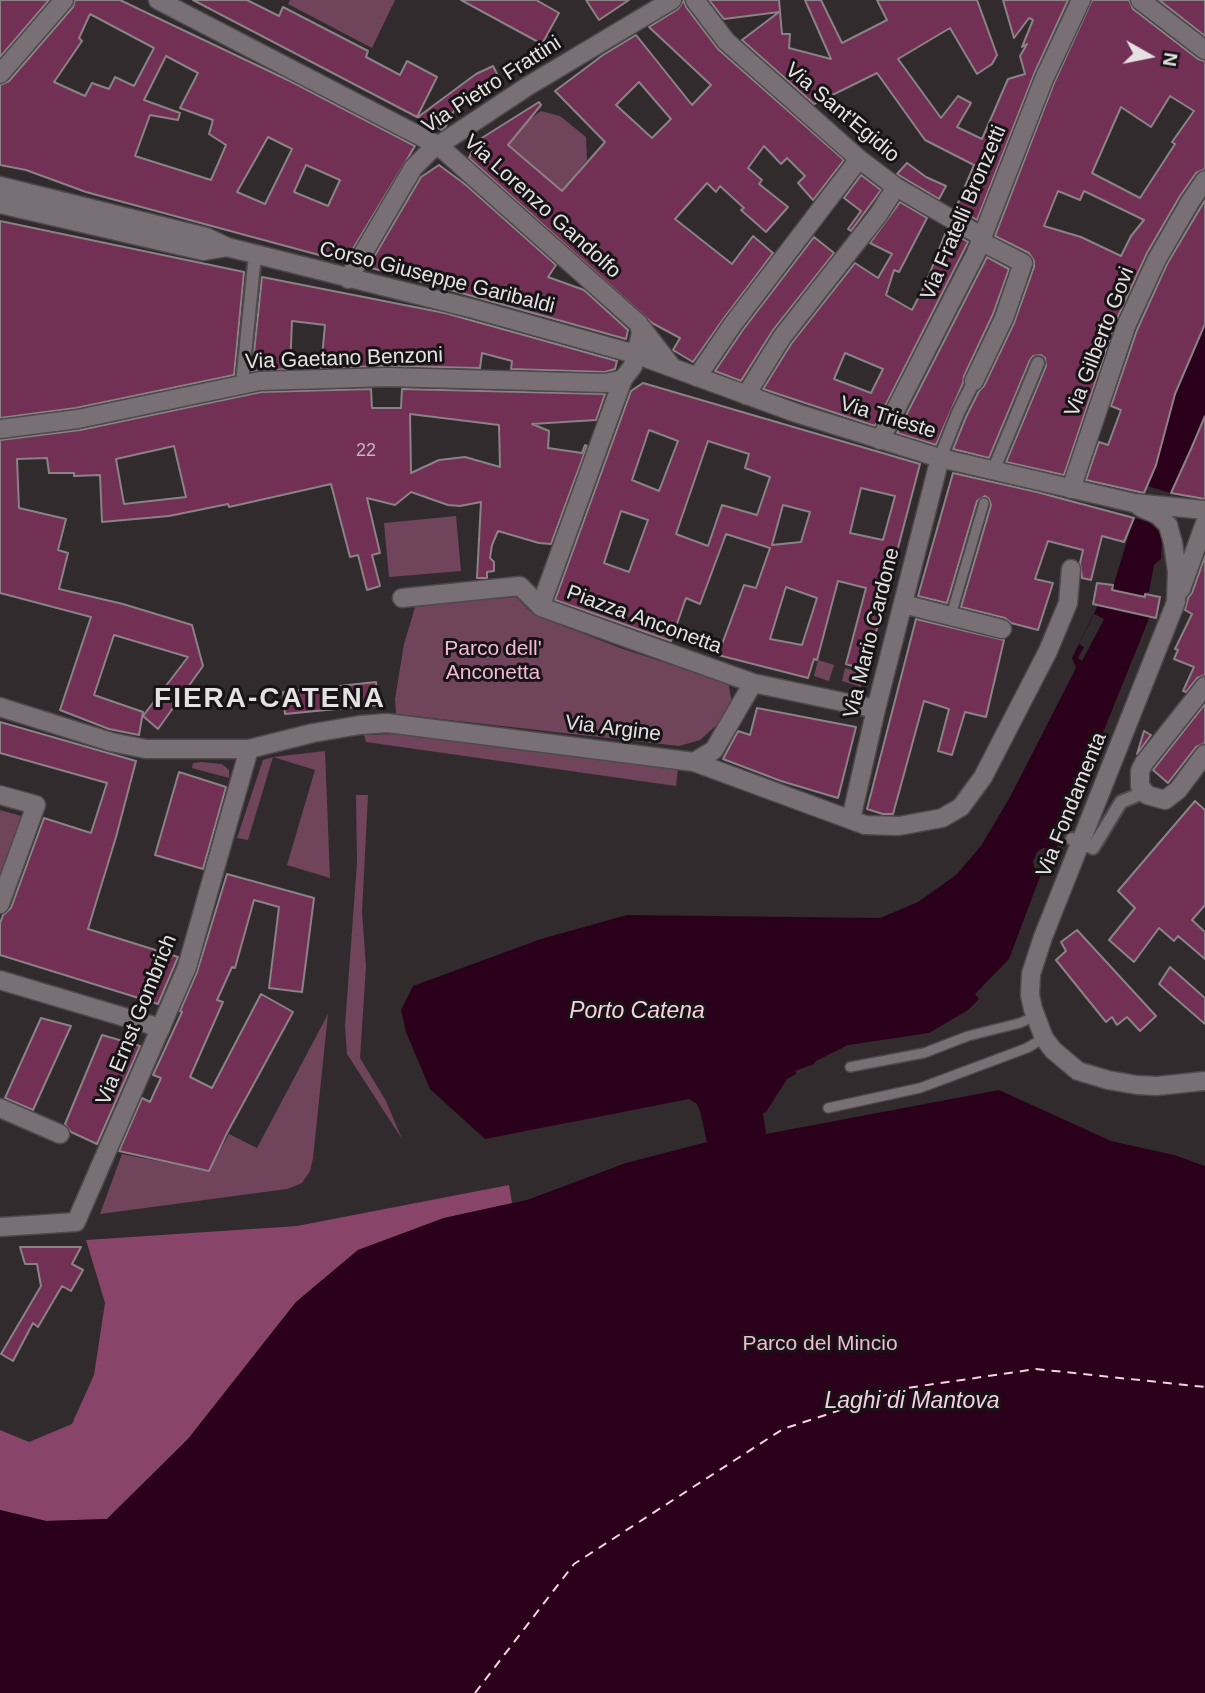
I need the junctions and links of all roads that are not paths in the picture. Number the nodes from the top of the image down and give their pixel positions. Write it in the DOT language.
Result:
graph roads {
  1 [pos="65,0"];
  2 [pos="158,0"];
  3 [pos="672,0"];
  4 [pos="695,0"];
  5 [pos="1081,0"];
  6 [pos="1140,0"];
  7 [pos="1205,50"];
  8 [pos="0,74"];
  9 [pos="439,146"];
  10 [pos="859,159"];
  11 [pos="1205,180"];
  12 [pos="0,186"];
  13 [pos="896,187"];
  14 [pos="0,204"];
  15 [pos="981,238"];
  16 [pos="227,247"];
  17 [pos="255,255"];
  18 [pos="348,279"];
  19 [pos="641,327"];
  20 [pos="635,354"];
  21 [pos="1038,363"];
  22 [pos="672,367"];
  23 [pos="697,377"];
  24 [pos="624,379"];
  25 [pos="974,381"];
  26 [pos="242,384"];
  27 [pos="746,395"];
  28 [pos="0,429"];
  29 [pos="880,440"];
  30 [pos="940,458"];
  31 [pos="993,471"];
  32 [pos="1071,489"];
  33 [pos="984,503"];
  34 [pos="1134,503"];
  35 [pos="1205,510"];
  36 [pos="1205,523"];
  37 [pos="1171,531"];
  38 [pos="1071,569"];
  39 [pos="402,598"];
  40 [pos="1176,602"];
  41 [pos="541,604"];
  42 [pos="903,604"];
  43 [pos="951,615"];
  44 [pos="1002,629"];
  45 [pos="752,683"];
  46 [pos="1205,686"];
  47 [pos="0,707"];
  48 [pos="876,709"];
  49 [pos="249,749"];
  50 [pos="1205,754"];
  51 [pos="694,762"];
  52 [pos="1145,792"];
  53 [pos="0,795"];
  54 [pos="851,819"];
  55 [pos="1077,841"];
  56 [pos="0,904"];
  57 [pos="0,980"];
  58 [pos="1040,1027"];
  59 [pos="161,1028"];
  60 [pos="850,1067"];
  61 [pos="1201,1080"];
  62 [pos="0,1108"];
  63 [pos="828,1108"];
  64 [pos="54,1127"];
  65 [pos="0,1227"];
  1 -- 8 [label="street"];
  2 -- 9 [label="street, Via Lorenzo Gandolfo"];
  3 -- 9 [label="street, Via Pietro Frattini"];
  4 -- 10 [label="street, Via Sant'Egidio"];
  5 -- 15 [label="street, Via Fratelli Bronzetti"];
  6 -- 7 [label="street"];
  9 -- 18 [label="street, Via Pietro Frattini"];
  9 -- 19 [label="street, Via Lorenzo Gandolfo"];
  10 -- 13 [label="street, Via Sant'Egidio"];
  10 -- 23 [label="street"];
  11 -- 32 [label="street, Via Gilberto Govi"];
  12 -- 16 [label="street, Corso Giuseppe Garibaldi"];
  13 -- 15 [label="street, Via Sant'Egidio"];
  13 -- 27 [label="street"];
  14 -- 16 [label="street, Corso Giuseppe Garibaldi"];
  15 -- 25 [label="street, Via Sant'Egidio"];
  15 -- 29 [label="street, Via Fratelli Bronzetti"];
  16 -- 17 [label="street, Corso Giuseppe Garibaldi"];
  17 -- 18 [label="street, Corso Giuseppe Garibaldi"];
  17 -- 26 [label="street"];
  18 -- 20 [label="street, Corso Giuseppe Garibaldi"];
  19 -- 20 [label="street"];
  19 -- 22 [label="street, Via Lorenzo Gandolfo"];
  20 -- 22 [label="street, Via Trieste"];
  20 -- 24 [label="street"];
  21 -- 31 [label="street"];
  22 -- 23 [label="street, Via Trieste"];
  23 -- 27 [label="street, Via Trieste"];
  24 -- 26 [label="street, Via Gaetano Benzoni"];
  24 -- 41 [label="street"];
  25 -- 30 [label="street"];
  26 -- 28 [label="street, Via Gaetano Benzoni"];
  27 -- 29 [label="street, Via Trieste"];
  29 -- 30 [label="street, Via Trieste"];
  30 -- 31 [label="street, Via Trieste"];
  30 -- 42 [label="street, Via Mario Cardone"];
  31 -- 32 [label="street, Via Trieste"];
  32 -- 34 [label="street, Via Trieste"];
  33 -- 43 [label="lane"];
  34 -- 35 [label="street, Via Trieste"];
  34 -- 37 [label="street, Via Trieste"];
  36 -- 40 [label="street, Via Fondamenta"];
  37 -- 40 [label="street, Via Fondamenta"];
  38 -- 54 [label="street, Via Argine"];
  39 -- 41 [label="street, Piazza Anconetta"];
  40 -- 55 [label="street, Via Fondamenta"];
  41 -- 45 [label="street, Piazza Anconetta"];
  42 -- 43 [label="street"];
  42 -- 48 [label="street, Via Mario Cardone"];
  43 -- 44 [label="street"];
  45 -- 48 [label="street, Piazza Anconetta"];
  45 -- 51 [label="street"];
  46 -- 52 [label="street"];
  47 -- 49 [label="street, Via Argine"];
  48 -- 54 [label="street, Via Mario Cardone"];
  49 -- 51 [label="street, Via Argine"];
  49 -- 59 [label="street, Via Ernst Gombrich"];
  50 -- 52 [label="street"];
  51 -- 54 [label="street, Via Argine"];
  52 -- 55 [label="street"];
  53 -- 56 [label="street"];
  55 -- 58 [label="street, Via Fondamenta"];
  57 -- 59 [label="street"];
  58 -- 60 [label="lane"];
  58 -- 61 [label="street"];
  58 -- 63 [label="lane"];
  59 -- 65 [label="street, Via Ernst Gombrich"];
  62 -- 64 [label="street"];
}
